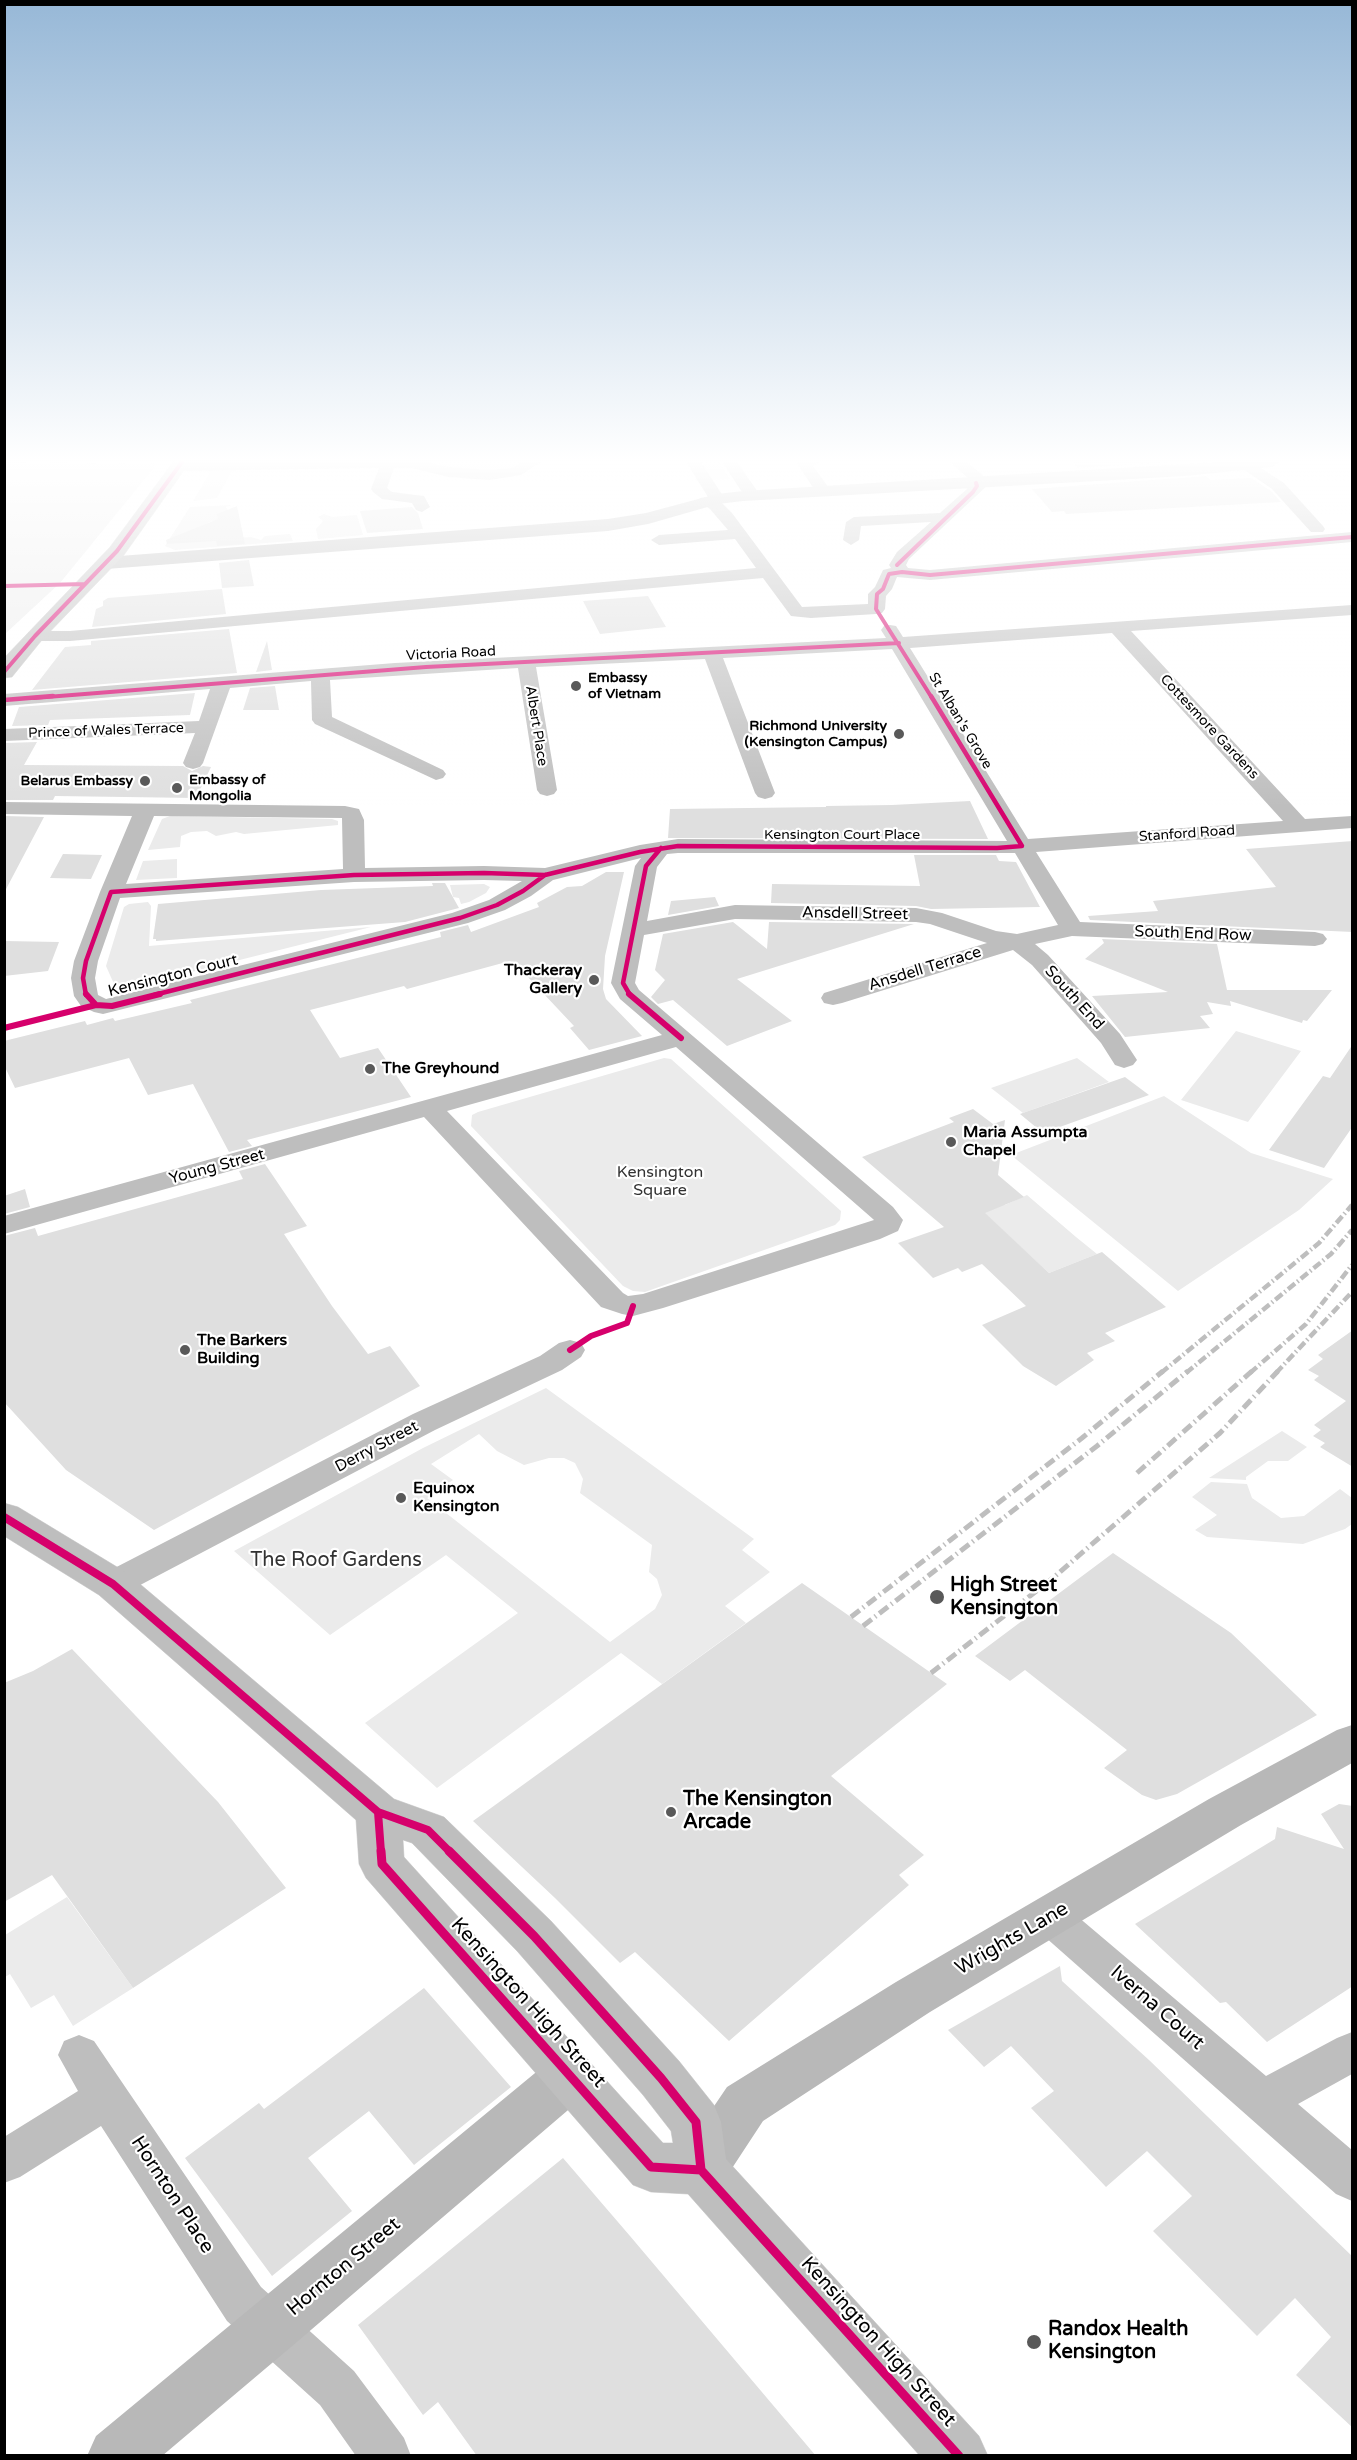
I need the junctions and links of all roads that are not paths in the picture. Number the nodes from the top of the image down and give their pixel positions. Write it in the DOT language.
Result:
graph roads {
  1 [pos="93,577"];
  2 [pos="715,577"];
  3 [pos="770,577"];
  4 [pos="893,577"];
  5 [pos="898,577"];
  6 [pos="924,577"];
  7 [pos="876,609"];
  8 [pos="1343,611"];
  9 [pos="1117,627"];
  10 [pos="1353,628"];
  11 [pos="35,636"];
  12 [pos="899,643"];
  13 [pos="712,653"];
  14 [pos="526,662"];
  15 [pos="4,672"];
  16 [pos="320,675"];
  17 [pos="222,682"];
  18 [pos="4,700"];
  19 [pos="207,727"];
  20 [pos="4,735"];
  21 [pos="193,763"];
  22 [pos="436,774"];
  23 [pos="547,790"];
  24 [pos="765,793"];
  25 [pos="4,808"];
  26 [pos="146,809"];
  27 [pos="1353,822"];
  28 [pos="1300,826"];
  29 [pos="1022,846"];
  30 [pos="661,848"];
  31 [pos="354,875"];
  32 [pos="545,875"];
  33 [pos="111,892"];
  34 [pos="1072,929"];
  35 [pos="635,930"];
  36 [pos="1315,939"];
  37 [pos="1017,941"];
  38 [pos="833,998"];
  39 [pos="681,1038"];
  40 [pos="1124,1060"];
  41 [pos="430,1108"];
  42 [pos="4,1225"];
  43 [pos="570,1350"];
  44 [pos="4,1517"];
  45 [pos="113,1584"];
  46 [pos="1353,1742"];
  47 [pos="378,1812"];
  48 [pos="1050,1917"];
  49 [pos="1353,2052"];
  50 [pos="79,2055"];
  51 [pos="570,2076"];
  52 [pos="108,2097"];
  53 [pos="1264,2100"];
  54 [pos="4,2162"];
  55 [pos="701,2170"];
  56 [pos="1353,2179"];
  57 [pos="272,2328"];
  58 [pos="116,2456"];
  59 [pos="386,2456"];
  60 [pos="959,2456"];
  1 -- 11 [label="main road"];
  2 -- 11 [label="street"];
  3 -- 7 [label="street"];
  4 -- 7 [label="street"];
  5 -- 6 [label="street"];
  7 -- 12 [label="street, St Alban's Grove"];
  8 -- 9 [label="street, Victoria Road"];
  8 -- 10 [label="street"];
  9 -- 12 [label="street, Victoria Road"];
  9 -- 28 [label="street, Cottesmore Gardens"];
  11 -- 15 [label="main road"];
  12 -- 13 [label="street, Victoria Road"];
  12 -- 29 [label="street, St Alban's Grove"];
  13 -- 14 [label="street, Victoria Road"];
  13 -- 24 [label="street"];
  14 -- 16 [label="street, Victoria Road"];
  14 -- 23 [label="street, Albert Place"];
  16 -- 17 [label="street, Victoria Road"];
  16 -- 22 [label="street"];
  17 -- 18 [label="street, Victoria Road"];
  17 -- 19 [label="street, Prince of Wales Terrace"];
  19 -- 20 [label="street, Prince of Wales Terrace"];
  19 -- 21 [label="street, Prince of Wales Terrace"];
  25 -- 26 [label="street"];
  26 -- 31 [label="street"];
  26 -- 33 [label="street, Kensington Court"];
  27 -- 28 [label="street, Stanford Road"];
  28 -- 29 [label="street, Stanford Road"];
  29 -- 30 [label="street, Kensington Court Place"];
  29 -- 34 [label="street, St Alban's Grove"];
  30 -- 32 [label="street, Kensington Court"];
  30 -- 35 [label="street"];
  31 -- 32 [label="street, Kensington Court"];
  31 -- 33 [label="street, Kensington Court"];
  32 -- 33 [label="street, Kensington Court"];
  34 -- 36 [label="street, South End Row"];
  34 -- 37 [label="street, Ansdell Street"];
  35 -- 37 [label="street, Ansdell Street"];
  35 -- 39 [label="street"];
  37 -- 38 [label="street, Ansdell Terrace"];
  37 -- 40 [label="street, South End"];
  39 -- 41 [label="street"];
  39 -- 41 [label="street"];
  41 -- 42 [label="street, Young Street"];
  43 -- 45 [label="street, Derry Street"];
  44 -- 45 [label="main road"];
  45 -- 47 [label="main road"];
  46 -- 48 [label="main road, Wrights Lane"];
  47 -- 51 [label="main road, Kensington High Street"];
  47 -- 55 [label="main road"];
  48 -- 53 [label="street, Iverna Court"];
  48 -- 55 [label="main road, Wrights Lane"];
  49 -- 53 [label="street"];
  50 -- 52 [label="street, Hornton Place"];
  51 -- 55 [label="main road, Kensington High Street"];
  51 -- 57 [label="main road, Hornton Street"];
  52 -- 54 [label="street"];
  52 -- 57 [label="street, Hornton Place"];
  53 -- 56 [label="street, Iverna Court"];
  55 -- 60 [label="main road, Kensington High Street"];
  57 -- 58 [label="main road, Hornton Street"];
  57 -- 59 [label="street, Hornton Place"];
}
